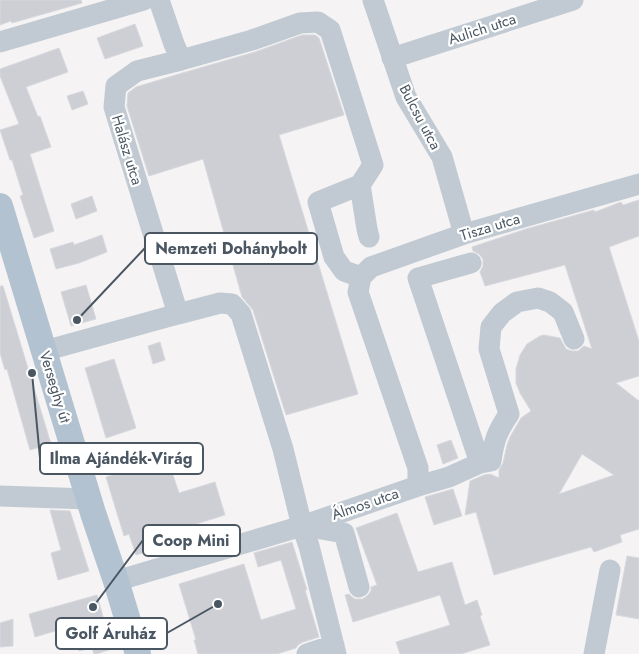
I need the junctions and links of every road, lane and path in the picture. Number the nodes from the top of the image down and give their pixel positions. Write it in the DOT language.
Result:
graph roads {
  1 [pos="144,0"];
  2 [pos="159,0"];
  3 [pos="372,0"];
  4 [pos="573,0"];
  5 [pos="0,42"];
  6 [pos="392,58"];
  7 [pos="181,60"];
  8 [pos="639,184"];
  9 [pos="360,185"];
  10 [pos="0,206"];
  11 [pos="464,234"];
  12 [pos="369,237"];
  13 [pos="472,263"];
  14 [pos="360,285"];
  15 [pos="178,314"];
  16 [pos="574,339"];
  17 [pos="44,351"];
  18 [pos="480,463"];
  19 [pos="418,486"];
  20 [pos="0,496"];
  21 [pos="89,499"];
  22 [pos="302,526"];
  23 [pos="610,570"];
  24 [pos="116,581"];
  25 [pos="359,587"];
  26 [pos="335,649"];
  27 [pos="138,654"];
  28 [pos="307,654"];
  29 [pos="594,654"];
  1 -- 5 [label="street"];
  2 -- 7 [label="street"];
  3 -- 6 [label="street, Bulcsu utca"];
  4 -- 6 [label="street, Aulich utca"];
  6 -- 11 [label="street, Bulcsu utca"];
  7 -- 9 [label="street, Halász utca"];
  7 -- 15 [label="street, Halász utca"];
  8 -- 11 [label="street, Tisza utca"];
  9 -- 12 [label="street"];
  9 -- 14 [label="street"];
  10 -- 17 [label="main road, Verseghy út"];
  11 -- 14 [label="street, Tisza utca"];
  13 -- 18 [label="street"];
  14 -- 19 [label="street, Álmos utca"];
  15 -- 17 [label="street"];
  15 -- 22 [label="street"];
  16 -- 18 [label="street"];
  17 -- 21 [label="main road, Verseghy út"];
  18 -- 19 [label="street"];
  19 -- 22 [label="street, Álmos utca"];
  20 -- 21 [label="street"];
  21 -- 24 [label="main road, Verseghy út"];
  22 -- 24 [label="street, Álmos utca"];
  22 -- 25 [label="street"];
  22 -- 26 [label="street"];
  23 -- 29 [label="street"];
  24 -- 27 [label="main road, Verseghy út"];
  26 -- 28 [label="street"];
}
